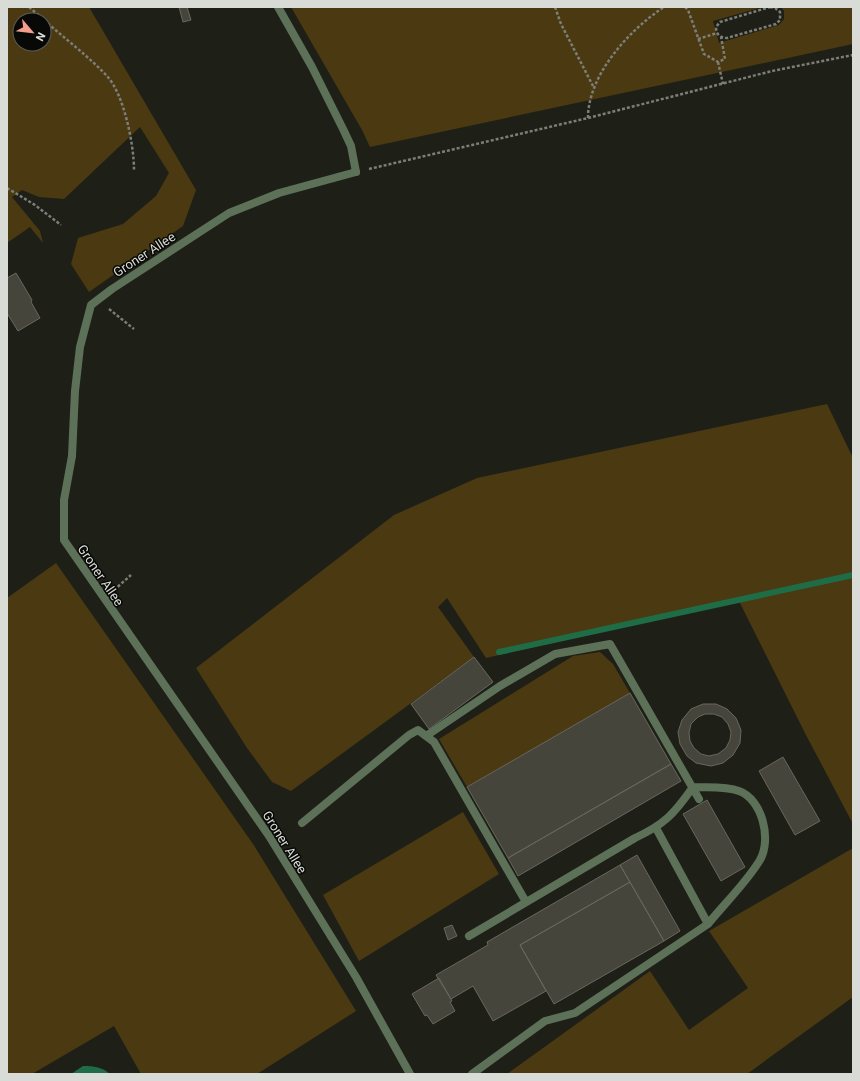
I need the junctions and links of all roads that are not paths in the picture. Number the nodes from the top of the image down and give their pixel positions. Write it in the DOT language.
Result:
graph roads {
  1 [pos="278,7"];
  2 [pos="426,736"];
  3 [pos="693,787"];
  4 [pos="699,799"];
  5 [pos="302,823"];
  6 [pos="656,828"];
  7 [pos="526,902"];
  8 [pos="708,924"];
  9 [pos="469,936"];
  10 [pos="410,1074"];
  11 [pos="472,1074"];
  1 -- 10 [label="street, Groner Allee"];
  2 -- 3 [label="street"];
  2 -- 5 [label="street"];
  2 -- 7 [label="street"];
  3 -- 4 [label="street"];
  3 -- 6 [label="street"];
  3 -- 8 [label="street"];
  6 -- 7 [label="street"];
  6 -- 8 [label="street"];
  7 -- 9 [label="street"];
  8 -- 11 [label="street"];
}
